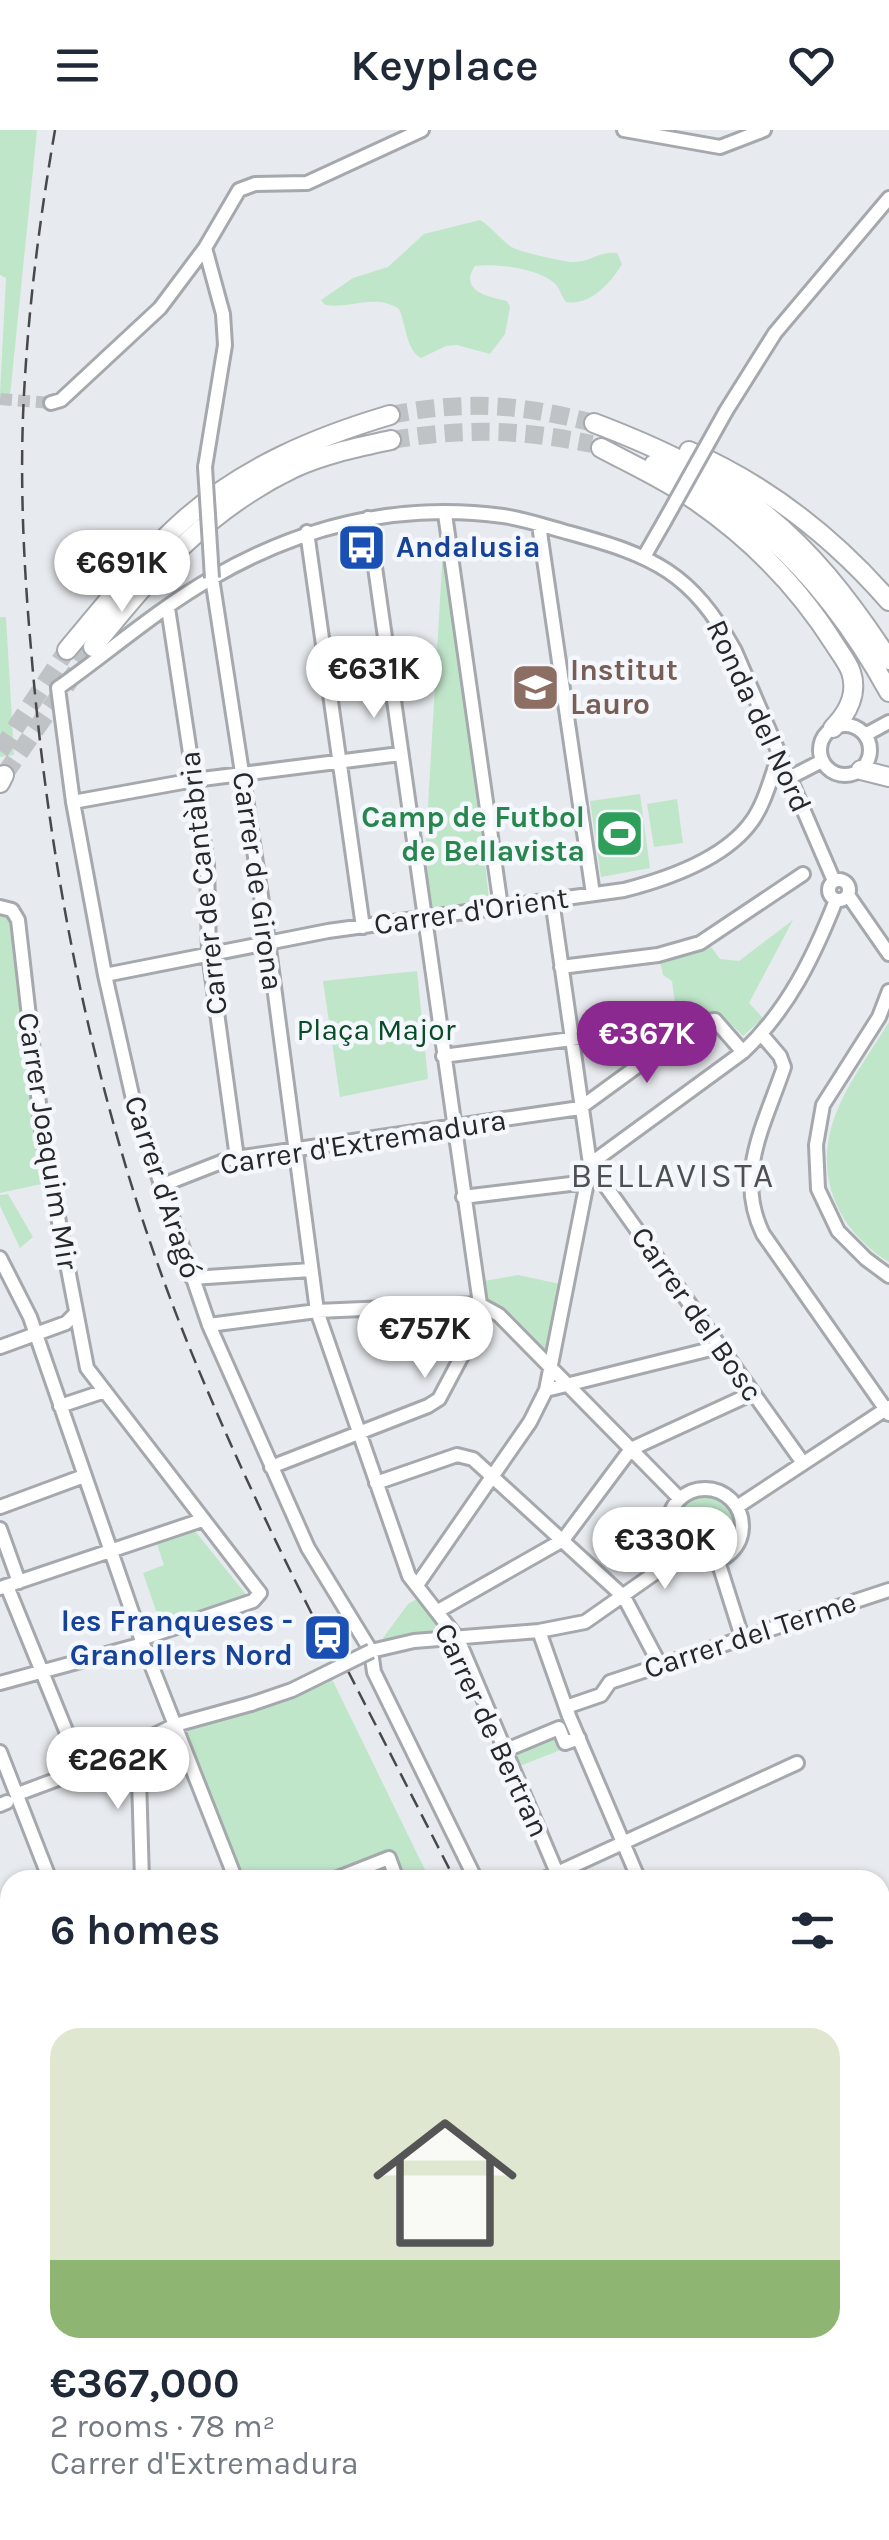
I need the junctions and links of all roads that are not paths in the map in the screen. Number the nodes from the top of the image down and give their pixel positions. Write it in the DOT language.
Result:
graph roads {
  1 [pos="422,130"];
  2 [pos="624,130"];
  3 [pos="764,130"];
  4 [pos="889,198"];
  5 [pos="204,248"];
  6 [pos="51,404"];
  7 [pos="390,416"];
  8 [pos="391,440"];
  9 [pos="446,514"];
  10 [pos="368,518"];
  11 [pos="539,525"];
  12 [pos="306,532"];
  13 [pos="645,555"];
  14 [pos="212,578"];
  15 [pos="889,601"];
  16 [pos="168,608"];
  17 [pos="94,647"];
  18 [pos="67,650"];
  19 [pos="889,660"];
  20 [pos="58,688"];
  21 [pos="889,692"];
  22 [pos="887,723"];
  23 [pos="833,728"];
  24 [pos="865,735"];
  25 [pos="400,754"];
  26 [pos="779,756"];
  27 [pos="340,761"];
  28 [pos="822,761"];
  29 [pos="861,770"];
  30 [pos="242,774"];
  31 [pos="889,777"];
  32 [pos="789,778"];
  33 [pos="194,780"];
  34 [pos="73,802"];
  35 [pos="804,874"];
  36 [pos="593,894"];
  37 [pos="842,898"];
  38 [pos="552,900"];
  39 [pos="501,907"];
  40 [pos="6,908"];
  41 [pos="423,918"];
  42 [pos="363,926"];
  43 [pos="268,942"];
  44 [pos="209,954"];
  45 [pos="889,954"];
  46 [pos="561,967"];
  47 [pos="105,974"];
  48 [pos="889,991"];
  49 [pos="638,1030"];
  50 [pos="762,1035"];
  51 [pos="571,1039"];
  52 [pos="744,1052"];
  53 [pos="443,1056"];
  54 [pos="580,1108"];
  55 [pos="453,1125"];
  56 [pos="296,1149"];
  57 [pos="237,1158"];
  58 [pos="590,1164"];
  59 [pos="587,1182"];
  60 [pos="160,1186"];
  61 [pos="463,1197"];
  62 [pos="0,1258"];
  63 [pos="311,1270"];
  64 [pos="889,1276"];
  65 [pos="192,1278"];
  66 [pos="478,1304"];
  67 [pos="317,1311"];
  68 [pos="75,1314"];
  69 [pos="208,1326"];
  70 [pos="35,1334"];
  71 [pos="0,1347"];
  72 [pos="720,1347"];
  73 [pos="550,1367"];
  74 [pos="566,1385"];
  75 [pos="546,1390"];
  76 [pos="105,1391"];
  77 [pos="752,1393"];
  78 [pos="60,1406"];
  79 [pos="888,1410"];
  80 [pos="359,1433"];
  81 [pos="630,1449"];
  82 [pos="803,1463"];
  83 [pos="272,1467"];
  84 [pos="494,1474"];
  85 [pos="84,1476"];
  86 [pos="376,1483"];
  87 [pos="680,1499"];
  88 [pos="0,1507"];
  89 [pos="737,1508"];
  90 [pos="202,1520"];
  91 [pos="0,1529"];
  92 [pos="564,1540"];
  93 [pos="112,1553"];
  94 [pos="682,1554"];
  95 [pos="718,1561"];
  96 [pos="9,1585"];
  97 [pos="417,1585"];
  98 [pos="889,1590"];
  99 [pos="624,1596"];
  100 [pos="438,1610"];
  101 [pos="539,1632"];
  102 [pos="742,1637"];
  103 [pos="458,1638"];
  104 [pos="142,1641"];
  105 [pos="371,1651"];
  106 [pos="660,1664"];
  107 [pos="45,1673"];
  108 [pos="0,1683"];
  109 [pos="566,1708"];
  110 [pos="175,1725"];
  111 [pos="579,1738"];
  112 [pos="138,1744"];
  113 [pos="504,1750"];
  114 [pos="0,1752"];
  115 [pos="796,1764"];
  116 [pos="82,1770"];
  117 [pos="23,1792"];
  118 [pos="623,1842"];
  119 [pos="46,1870"];
  120 [pos="142,1870"];
  121 [pos="232,1870"];
  122 [pos="358,1870"];
  123 [pos="393,1870"];
  124 [pos="471,1870"];
  125 [pos="555,1870"];
  126 [pos="569,1870"];
  127 [pos="635,1870"];
  1 -- 5 [label="street"];
  2 -- 3 [label="street"];
  4 -- 13 [label="street, bridge"];
  5 -- 6 [label="street"];
  5 -- 14 [label="street, Carrer de Girona, bridge"];
  7 -- 18 [label="highway"];
  8 -- 17 [label="highway"];
  9 -- 10 [label="street, Ronda del Nord"];
  9 -- 11 [label="street, Ronda del Nord"];
  9 -- 39 [label="street"];
  10 -- 12 [label="street, Ronda del Nord"];
  10 -- 25 [label="street"];
  11 -- 13 [label="street, Ronda del Nord"];
  11 -- 36 [label="street"];
  12 -- 14 [label="street, Ronda del Nord"];
  12 -- 27 [label="street"];
  13 -- 26 [label="street, Ronda del Nord"];
  14 -- 16 [label="street, Ronda del Nord"];
  14 -- 30 [label="street, Carrer de Girona"];
  15 -- 19 [label="highway"];
  16 -- 20 [label="street, Ronda del Nord"];
  16 -- 33 [label="street, Carrer de Cantàbria"];
  20 -- 34 [label="street, Carrer d'Aragó"];
  21 -- 23 [label="highway"];
  22 -- 24 [label="street"];
  23 -- 24 [label="street"];
  23 -- 28 [label="street"];
  24 -- 29 [label="street"];
  25 -- 27 [label="street"];
  25 -- 41 [label="street"];
  26 -- 32 [label="street, Ronda del Nord"];
  26 -- 36 [label="street, Carrer d'Orient"];
  27 -- 30 [label="street"];
  27 -- 42 [label="street"];
  28 -- 29 [label="street"];
  28 -- 32 [label="street"];
  29 -- 31 [label="highway"];
  30 -- 33 [label="street"];
  30 -- 43 [label="street, Carrer de Girona"];
  32 -- 37 [label="street, Ronda del Nord"];
  33 -- 34 [label="street"];
  33 -- 44 [label="street, Carrer de Cantàbria"];
  34 -- 47 [label="street, Carrer d'Aragó"];
  35 -- 46 [label="street"];
  36 -- 38 [label="street, Carrer d'Orient"];
  37 -- 45 [label="street"];
  37 -- 50 [label="street"];
  38 -- 39 [label="street, Carrer d'Orient"];
  38 -- 46 [label="street"];
  39 -- 41 [label="street, Carrer d'Orient"];
  40 -- 68 [label="street, Carrer Joaquim Mir"];
  41 -- 42 [label="street, Carrer d'Orient"];
  41 -- 53 [label="street"];
  42 -- 43 [label="street, Carrer d'Orient"];
  43 -- 44 [label="street, Carrer d'Orient"];
  43 -- 56 [label="street, Carrer de Girona"];
  44 -- 47 [label="street, Carrer d'Orient"];
  44 -- 57 [label="street, Carrer de Cantàbria"];
  46 -- 51 [label="street"];
  47 -- 60 [label="street, Carrer d'Aragó"];
  48 -- 64 [label="street"];
  49 -- 51 [label="street"];
  49 -- 52 [label="street"];
  49 -- 54 [label="street, Carrer d'Extremadura"];
  50 -- 52 [label="street"];
  50 -- 79 [label="street"];
  51 -- 53 [label="street"];
  51 -- 54 [label="street"];
  52 -- 58 [label="street"];
  53 -- 55 [label="street"];
  54 -- 55 [label="street, Carrer d'Extremadura"];
  54 -- 58 [label="street"];
  55 -- 56 [label="street, Carrer d'Extremadura"];
  55 -- 61 [label="street"];
  56 -- 57 [label="street, Carrer d'Extremadura"];
  56 -- 63 [label="street, Carrer de Girona"];
  57 -- 60 [label="street, Carrer d'Extremadura"];
  58 -- 59 [label="street"];
  58 -- 72 [label="street, Carrer del Bosc"];
  59 -- 61 [label="street"];
  59 -- 73 [label="street"];
  60 -- 65 [label="street, Carrer d'Aragó"];
  61 -- 66 [label="street"];
  62 -- 70 [label="street"];
  63 -- 65 [label="street"];
  63 -- 67 [label="street, Carrer de Girona"];
  65 -- 69 [label="street, Carrer d'Aragó"];
  66 -- 67 [label="street"];
  66 -- 73 [label="street"];
  66 -- 80 [label="street"];
  67 -- 69 [label="street"];
  67 -- 80 [label="street, Carrer de Girona"];
  68 -- 70 [label="street"];
  68 -- 76 [label="street, Carrer Joaquim Mir"];
  69 -- 83 [label="street, Carrer d'Aragó"];
  70 -- 71 [label="street"];
  70 -- 78 [label="street"];
  72 -- 74 [label="street"];
  72 -- 77 [label="street, Carrer del Bosc"];
  73 -- 74 [label="street"];
  73 -- 75 [label="street"];
  74 -- 75 [label="street"];
  74 -- 81 [label="street"];
  75 -- 84 [label="street"];
  76 -- 78 [label="street"];
  76 -- 90 [label="street, Carrer Joaquim Mir"];
  77 -- 81 [label="street"];
  77 -- 82 [label="street, Carrer del Bosc"];
  78 -- 85 [label="street"];
  79 -- 82 [label="street"];
  80 -- 83 [label="street"];
  80 -- 86 [label="street, Carrer de Girona"];
  81 -- 87 [label="street"];
  81 -- 92 [label="street"];
  82 -- 89 [label="street"];
  83 -- 105 [label="street, Carrer d'Aragó"];
  84 -- 86 [label="street"];
  84 -- 92 [label="street"];
  84 -- 97 [label="street"];
  85 -- 88 [label="street"];
  85 -- 93 [label="street"];
  86 -- 97 [label="street, Carrer de Girona"];
  87 -- 89 [label="street"];
  87 -- 94 [label="street"];
  89 -- 95 [label="street"];
  90 -- 93 [label="street"];
  90 -- 104 [label="street, Carrer Joaquim Mir"];
  91 -- 96 [label="street"];
  92 -- 99 [label="street"];
  92 -- 100 [label="street"];
  93 -- 96 [label="street"];
  93 -- 104 [label="street"];
  94 -- 95 [label="street"];
  94 -- 99 [label="street"];
  95 -- 102 [label="street"];
  96 -- 107 [label="street"];
  97 -- 100 [label="street, Carrer de Bertran"];
  98 -- 102 [label="street, Carrer del Terme"];
  99 -- 101 [label="street"];
  99 -- 106 [label="street"];
  100 -- 103 [label="street, Carrer de Bertran"];
  101 -- 103 [label="street"];
  101 -- 109 [label="street"];
  102 -- 106 [label="street, Carrer del Terme"];
  103 -- 105 [label="street"];
  103 -- 113 [label="street, Carrer de Bertran"];
  104 -- 107 [label="street"];
  104 -- 110 [label="street"];
  105 -- 110 [label="street, bridge"];
  105 -- 124 [label="street, Carrer d'Aragó"];
  106 -- 109 [label="street, Carrer del Terme"];
  107 -- 108 [label="street"];
  107 -- 116 [label="street"];
  109 -- 111 [label="street"];
  110 -- 112 [label="street"];
  110 -- 121 [label="street"];
  111 -- 113 [label="street"];
  111 -- 118 [label="street"];
  112 -- 116 [label="street"];
  112 -- 120 [label="street"];
  113 -- 125 [label="street, Carrer de Bertran"];
  114 -- 119 [label="street"];
  115 -- 118 [label="street"];
  116 -- 117 [label="street"];
  118 -- 126 [label="street"];
  118 -- 127 [label="street"];
  122 -- 123 [label="street"];
}
